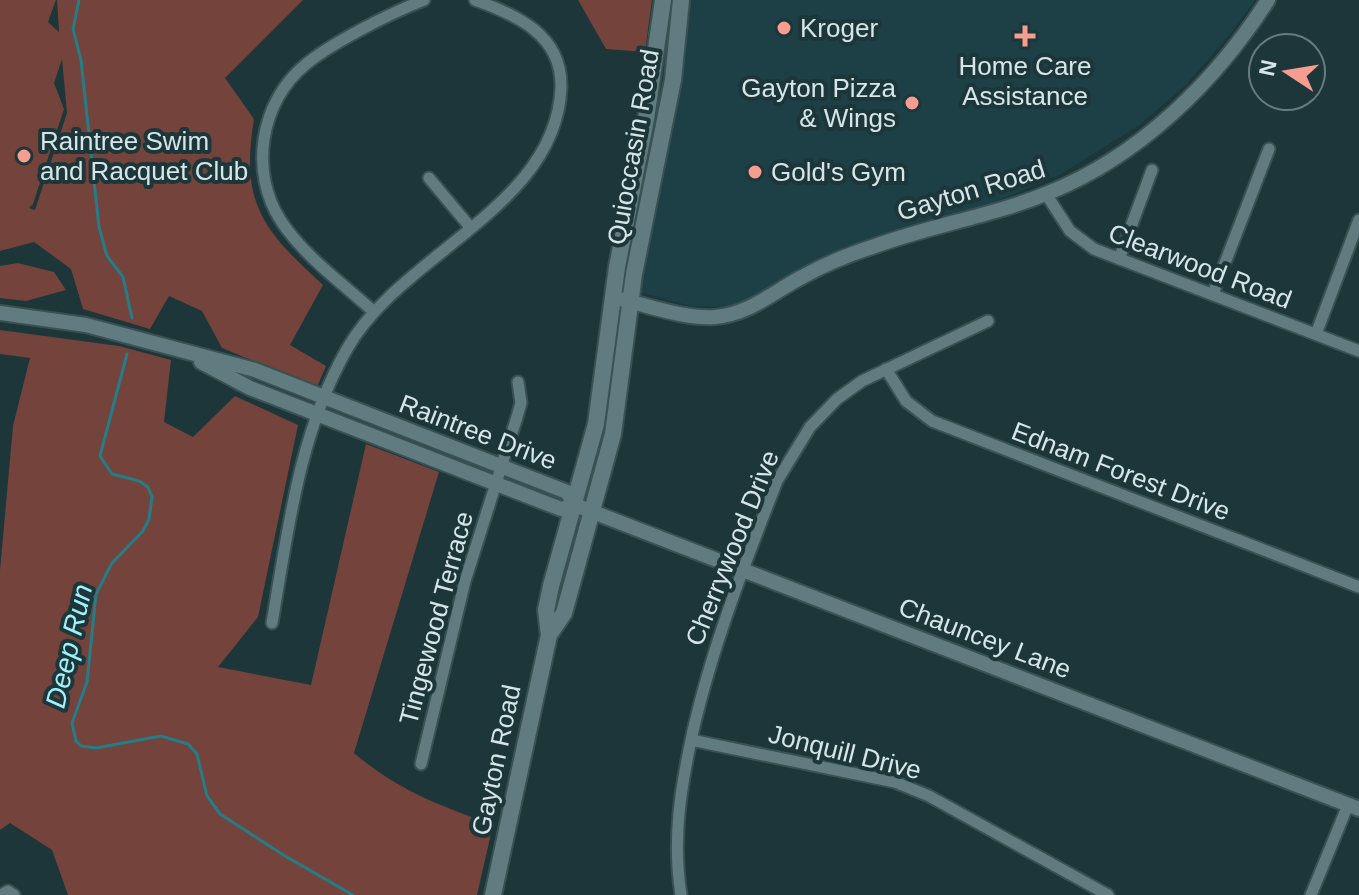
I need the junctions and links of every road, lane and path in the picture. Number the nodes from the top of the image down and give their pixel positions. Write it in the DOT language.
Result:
graph roads {
  1 [pos="424,0"];
  2 [pos="475,0"];
  3 [pos="663,0"];
  4 [pos="681,0"];
  5 [pos="1268,0"];
  6 [pos="1269,149"];
  7 [pos="1152,170"];
  8 [pos="429,178"];
  9 [pos="1046,194"];
  10 [pos="1359,220"];
  11 [pos="470,227"];
  12 [pos="1119,259"];
  13 [pos="1213,294"];
  14 [pos="612,298"];
  15 [pos="631,302"];
  16 [pos="373,311"];
  17 [pos="0,313"];
  18 [pos="988,321"];
  19 [pos="1316,334"];
  20 [pos="178,350"];
  21 [pos="1359,351"];
  22 [pos="886,369"];
  23 [pos="518,382"];
  24 [pos="325,398"];
  25 [pos="318,414"];
  26 [pos="501,466"];
  27 [pos="495,483"];
  28 [pos="575,505"];
  29 [pos="593,511"];
  30 [pos="743,570"];
  31 [pos="1359,587"];
  32 [pos="272,623"];
  33 [pos="549,635"];
  34 [pos="691,740"];
  35 [pos="421,764"];
  36 [pos="1354,807"];
  37 [pos="1,895"];
  38 [pos="14,895"];
  39 [pos="493,895"];
  40 [pos="681,895"];
  41 [pos="1108,895"];
  42 [pos="1311,895"];
  1 -- 16 [label="street"];
  2 -- 11 [label="street"];
  3 -- 14 [label="main road, Quioccasin Road"];
  4 -- 15 [label="main road, Quioccasin Road"];
  5 -- 9 [label="street, Gayton Road"];
  6 -- 13 [label="street"];
  7 -- 12 [label="street"];
  8 -- 11 [label="street"];
  9 -- 12 [label="street, Clearwood Road"];
  9 -- 15 [label="street, Gayton Road"];
  10 -- 19 [label="street"];
  11 -- 16 [label="street"];
  12 -- 13 [label="street, Clearwood Road"];
  13 -- 19 [label="street, Clearwood Road"];
  14 -- 15 [label="street, Gayton Road"];
  14 -- 28 [label="main road, Gayton Road"];
  15 -- 29 [label="main road, Gayton Road"];
  16 -- 24 [label="street"];
  17 -- 20 [label="street, Raintree Drive"];
  18 -- 22 [label="street, Cherrywood Drive"];
  19 -- 21 [label="street, Clearwood Road"];
  20 -- 24 [label="street, Raintree Drive"];
  20 -- 25 [label="street, Raintree Drive"];
  22 -- 30 [label="street, Cherrywood Drive"];
  22 -- 31 [label="street, Ednam Forest Drive"];
  23 -- 26 [label="street, Tingewood Terrace"];
  24 -- 25 [label="street"];
  24 -- 26 [label="street, Raintree Drive"];
  25 -- 27 [label="street, Raintree Drive"];
  25 -- 32 [label="street"];
  26 -- 27 [label="street, Tingewood Terrace"];
  26 -- 28 [label="street, Raintree Drive"];
  27 -- 28 [label="street, Raintree Drive"];
  27 -- 35 [label="street, Tingewood Terrace"];
  28 -- 29 [label="street, Chauncey Lane"];
  28 -- 33 [label="main road, Gayton Road"];
  29 -- 30 [label="street, Chauncey Lane"];
  29 -- 33 [label="main road, Gayton Road"];
  30 -- 34 [label="street, Cherrywood Drive"];
  30 -- 36 [label="street, Chauncey Lane"];
  33 -- 39 [label="main road, Gayton Road"];
  34 -- 40 [label="street, Cherrywood Drive"];
  34 -- 41 [label="street, Jonquill Drive"];
  36 -- 42 [label="street"];
  37 -- 38 [label="street"];
}
